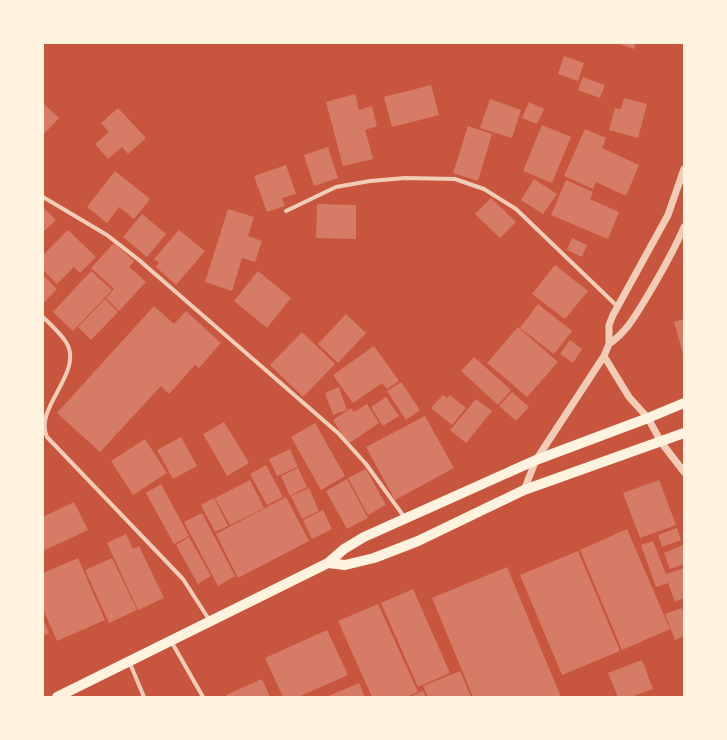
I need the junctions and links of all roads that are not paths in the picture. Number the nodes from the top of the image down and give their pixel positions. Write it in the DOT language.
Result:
graph roads {
  1 [pos="684,169"];
  2 [pos="43,197"];
  3 [pos="286,211"];
  4 [pos="684,227"];
  5 [pos="617,306"];
  6 [pos="43,317"];
  7 [pos="610,344"];
  8 [pos="604,356"];
  9 [pos="684,403"];
  10 [pos="648,418"];
  11 [pos="684,434"];
  12 [pos="661,442"];
  13 [pos="536,460"];
  14 [pos="684,472"];
  15 [pos="524,490"];
  16 [pos="405,518"];
  17 [pos="328,563"];
  18 [pos="210,621"];
  19 [pos="171,640"];
  20 [pos="129,661"];
  21 [pos="57,697"];
  22 [pos="144,697"];
  23 [pos="203,697"];
  1 -- 5 [label="street"];
  2 -- 16 [label="street"];
  3 -- 5 [label="street"];
  4 -- 7 [label="street"];
  5 -- 7 [label="street"];
  6 -- 18 [label="street"];
  7 -- 8 [label="street"];
  8 -- 10 [label="street"];
  8 -- 13 [label="street"];
  9 -- 10 [label="main road"];
  10 -- 12 [label="street"];
  10 -- 13 [label="main road"];
  11 -- 12 [label="main road"];
  12 -- 14 [label="street"];
  12 -- 15 [label="main road"];
  13 -- 15 [label="street"];
  13 -- 16 [label="main road"];
  15 -- 17 [label="main road"];
  16 -- 17 [label="main road"];
  17 -- 18 [label="main road"];
  18 -- 19 [label="main road"];
  19 -- 20 [label="main road"];
  19 -- 23 [label="street"];
  20 -- 21 [label="main road"];
  20 -- 22 [label="street"];
}
